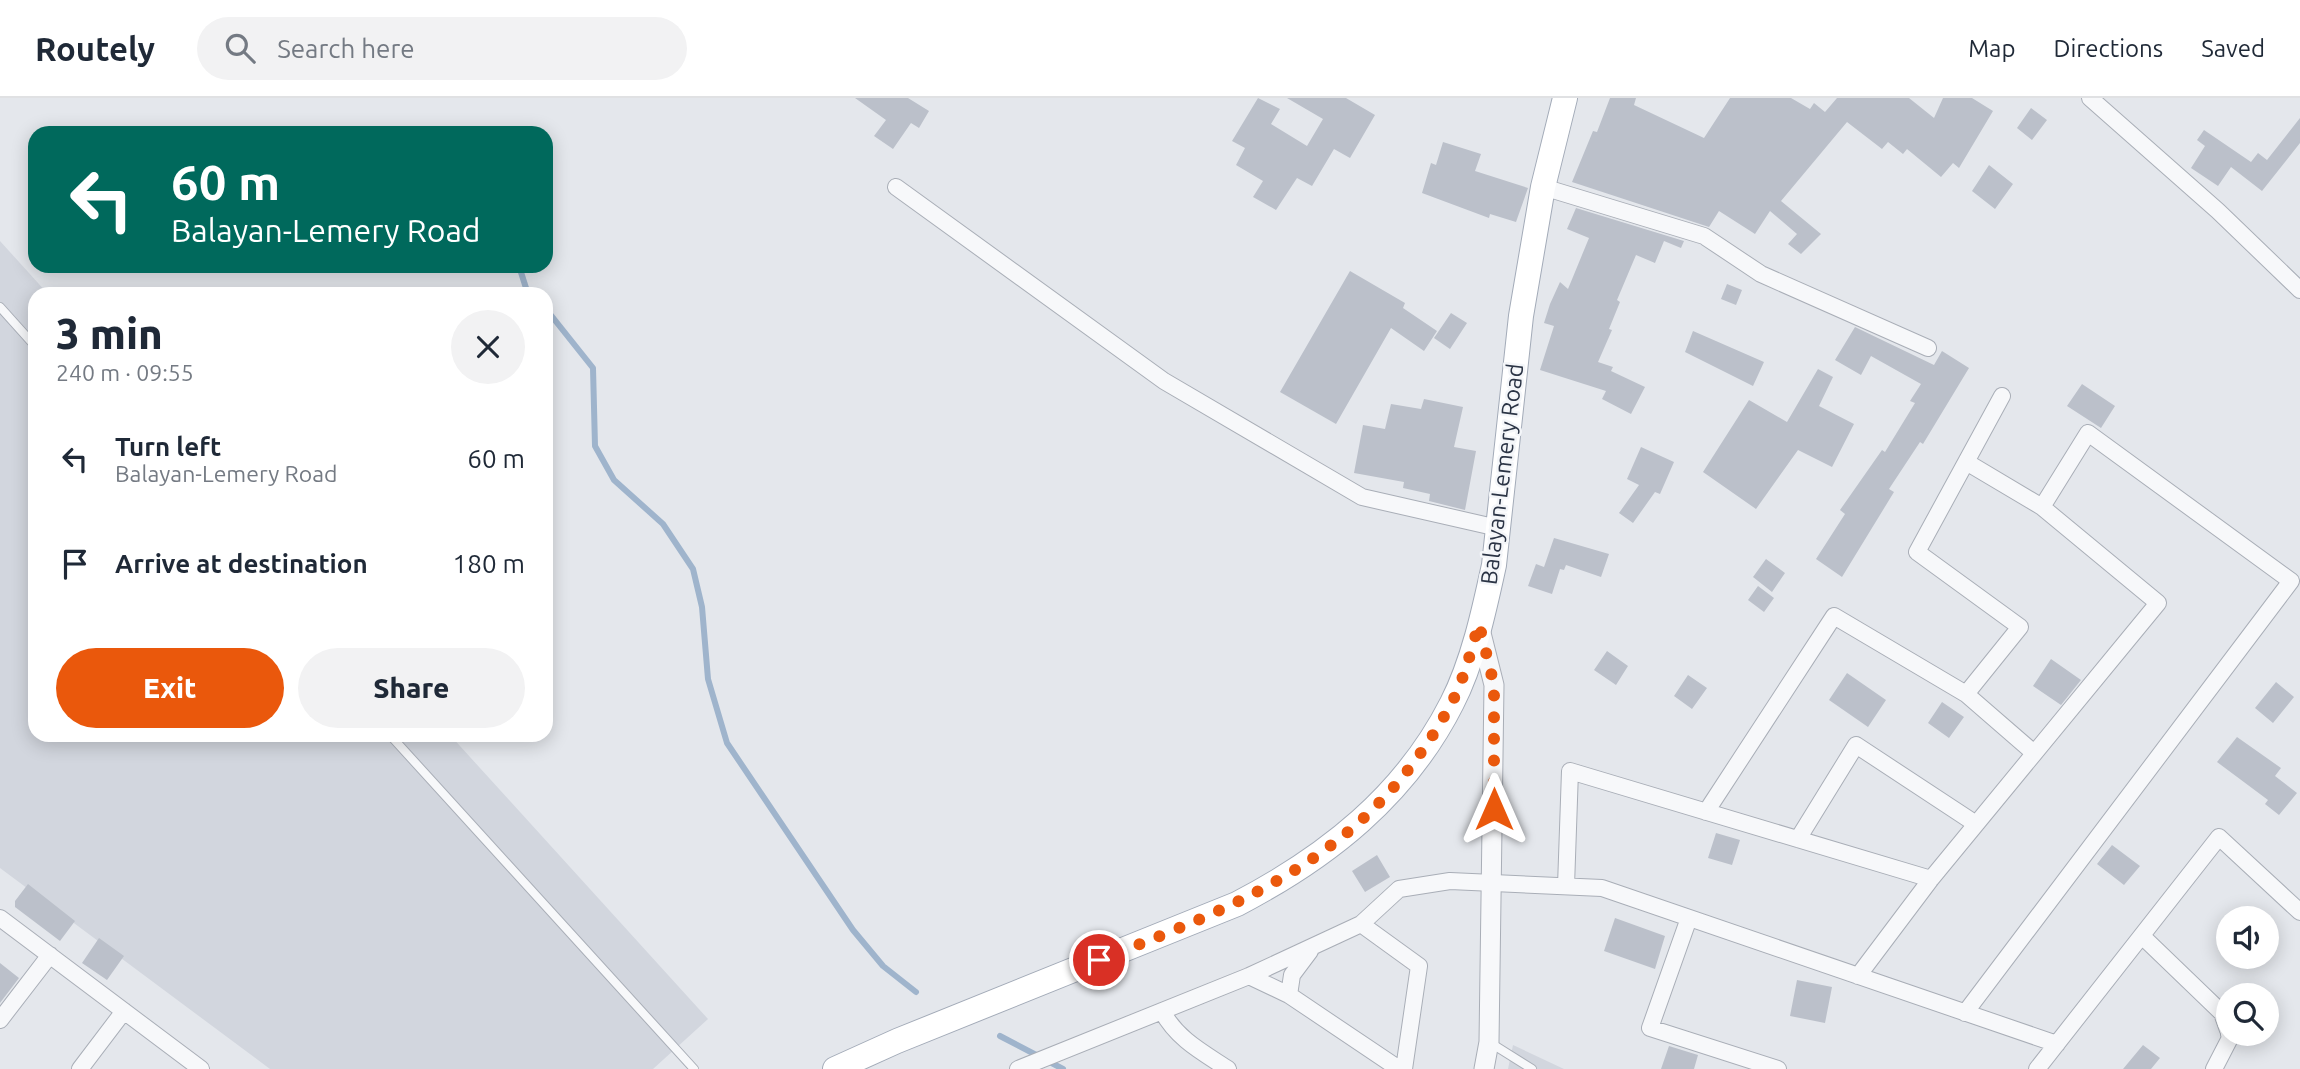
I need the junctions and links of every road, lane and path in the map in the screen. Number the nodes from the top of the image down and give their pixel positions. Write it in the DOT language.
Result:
graph roads {
  1 [pos="1565,98"];
  2 [pos="2090,98"];
  3 [pos="896,187"];
  4 [pos="1544,187"];
  5 [pos="2300,290"];
  6 [pos="0,307"];
  7 [pos="28,338"];
  8 [pos="1928,348"];
  9 [pos="2001,396"];
  10 [pos="1968,463"];
  11 [pos="2042,507"];
  12 [pos="1498,528"];
  13 [pos="1479,624"];
  14 [pos="1966,694"];
  15 [pos="396,742"];
  16 [pos="2034,753"];
  17 [pos="1706,812"];
  18 [pos="1976,824"];
  19 [pos="1798,839"];
  20 [pos="1931,879"];
  21 [pos="1493,883"];
  22 [pos="1566,886"];
  23 [pos="2300,912"];
  24 [pos="0,918"];
  25 [pos="1689,918"];
  26 [pos="1361,924"];
  27 [pos="2142,936"];
  28 [pos="1316,945"];
  29 [pos="50,955"];
  30 [pos="1249,976"];
  31 [pos="1858,976"];
  32 [pos="1289,995"];
  33 [pos="2216,1007"];
  34 [pos="124,1010"];
  35 [pos="1162,1011"];
  36 [pos="1965,1013"];
  37 [pos="0,1020"];
  38 [pos="1489,1042"];
  39 [pos="2057,1044"];
  40 [pos="2226,1046"];
  41 [pos="1025,1066"];
  42 [pos="80,1069"];
  43 [pos="201,1069"];
  44 [pos="694,1069"];
  45 [pos="835,1069"];
  46 [pos="1228,1069"];
  47 [pos="1402,1069"];
  48 [pos="1484,1069"];
  49 [pos="1532,1069"];
  50 [pos="1778,1069"];
  51 [pos="2037,1069"];
  52 [pos="2214,1069"];
  1 -- 4 [label="main road, Balayan-Lemery Road"];
  2 -- 5 [label="street"];
  3 -- 12 [label="street"];
  4 -- 8 [label="street"];
  4 -- 12 [label="main road, Balayan-Lemery Road"];
  6 -- 7 [label="lane"];
  9 -- 10 [label="street"];
  10 -- 11 [label="street"];
  10 -- 14 [label="street"];
  11 -- 16 [label="street"];
  11 -- 36 [label="street"];
  12 -- 13 [label="main road, Balayan-Lemery Road"];
  13 -- 21 [label="street"];
  13 -- 45 [label="main road, Balayan-Lemery Road"];
  14 -- 16 [label="street"];
  14 -- 17 [label="street"];
  15 -- 44 [label="lane"];
  16 -- 18 [label="street"];
  17 -- 19 [label="street"];
  17 -- 22 [label="street"];
  18 -- 19 [label="street"];
  18 -- 20 [label="street"];
  19 -- 20 [label="street"];
  20 -- 31 [label="street"];
  21 -- 22 [label="street"];
  21 -- 26 [label="street"];
  21 -- 38 [label="street"];
  22 -- 25 [label="street"];
  23 -- 27 [label="street"];
  24 -- 29 [label="street"];
  25 -- 31 [label="street"];
  25 -- 50 [label="street"];
  26 -- 28 [label="street"];
  26 -- 47 [label="street"];
  27 -- 33 [label="street"];
  27 -- 39 [label="street"];
  28 -- 30 [label="street"];
  28 -- 32 [label="street"];
  29 -- 34 [label="street"];
  29 -- 37 [label="street"];
  30 -- 32 [label="street"];
  30 -- 35 [label="street"];
  31 -- 36 [label="street"];
  32 -- 47 [label="street"];
  34 -- 42 [label="street"];
  34 -- 43 [label="street"];
  35 -- 41 [label="street"];
  35 -- 46 [label="street"];
  36 -- 39 [label="street"];
  38 -- 48 [label="street"];
  38 -- 49 [label="lane"];
  39 -- 51 [label="street"];
  40 -- 52 [label="street"];
}
